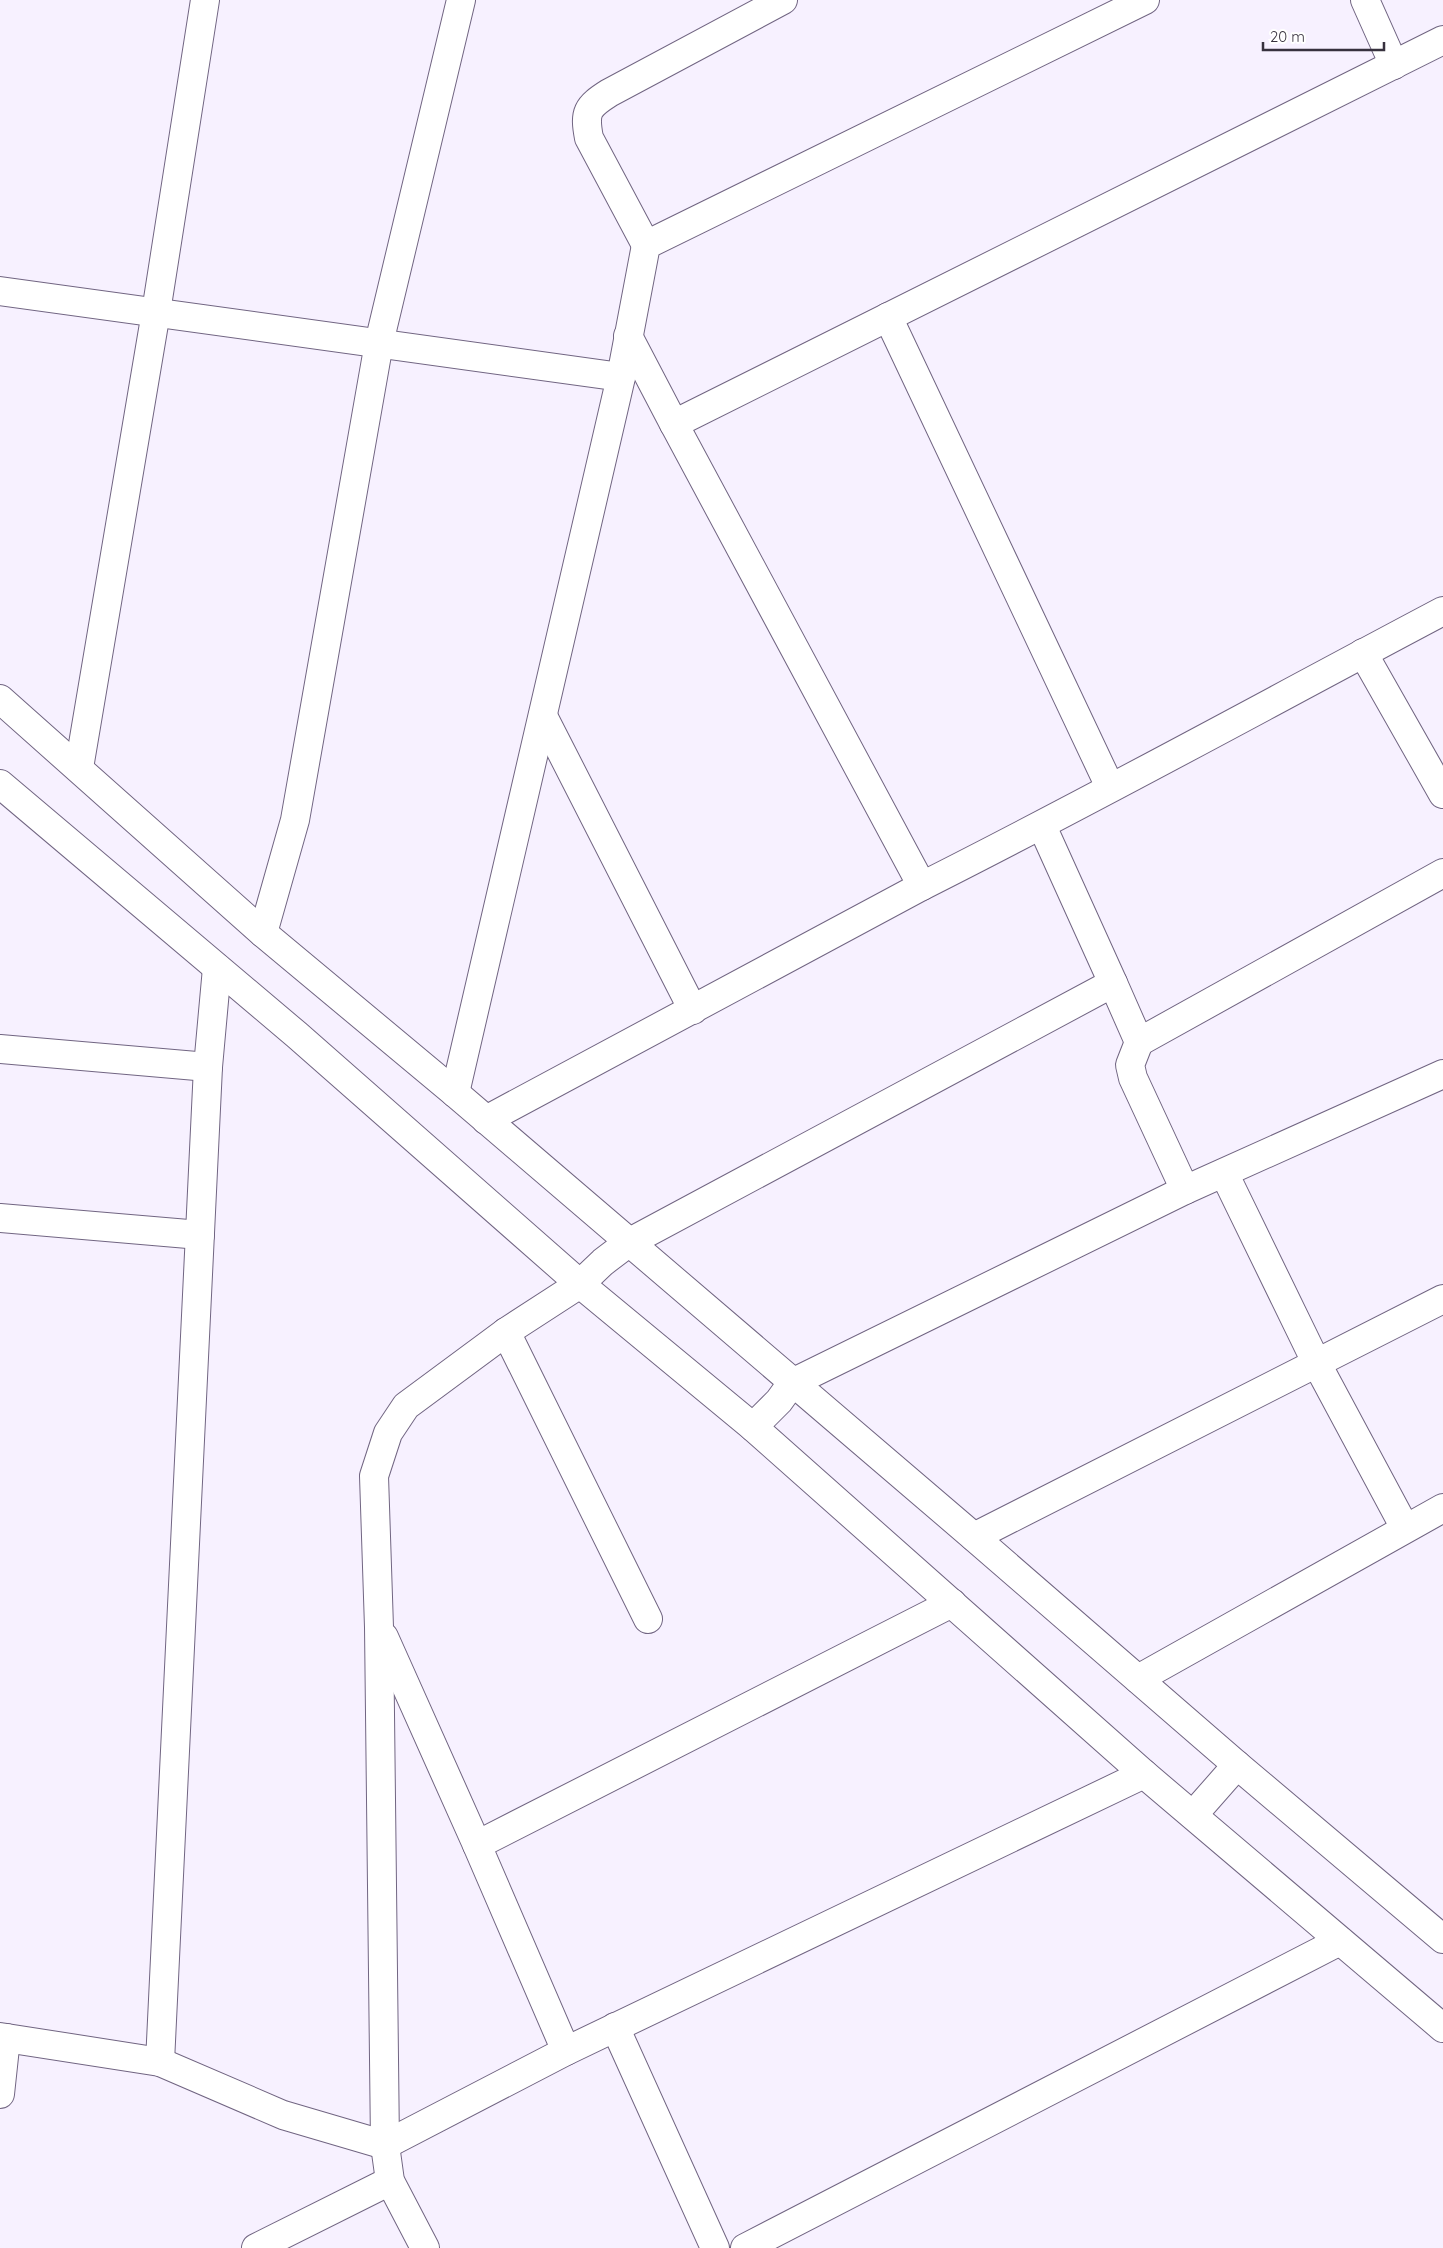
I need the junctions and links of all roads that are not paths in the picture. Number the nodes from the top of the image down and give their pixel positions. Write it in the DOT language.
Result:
graph roads {
  1 [pos="205,0"];
  2 [pos="461,0"];
  3 [pos="783,0"];
  4 [pos="1145,0"];
  5 [pos="1365,0"];
  6 [pos="1443,40"];
  7 [pos="1394,65"];
  8 [pos="646,245"];
  9 [pos="0,291"];
  10 [pos="156,312"];
  11 [pos="888,318"];
  12 [pos="628,336"];
  13 [pos="379,344"];
  14 [pos="621,377"];
  15 [pos="674,424"];
  16 [pos="1443,611"];
  17 [pos="1363,653"];
  18 [pos="0,699"];
  19 [pos="543,716"];
  20 [pos="79,768"];
  21 [pos="0,784"];
  22 [pos="1110,788"];
  23 [pos="1443,794"];
  24 [pos="1042,826"];
  25 [pos="1443,873"];
  26 [pos="922,886"];
  27 [pos="263,933"];
  28 [pos="218,968"];
  29 [pos="1113,983"];
  30 [pos="693,1010"];
  31 [pos="1139,1042"];
  32 [pos="0,1049"];
  33 [pos="208,1067"];
  34 [pos="1443,1074"];
  35 [pos="455,1094"];
  36 [pos="486,1120"];
  37 [pos="1224,1173"];
  38 [pos="1186,1190"];
  39 [pos="0,1218"];
  40 [pos="200,1234"];
  41 [pos="628,1243"];
  42 [pos="591,1274"];
  43 [pos="1443,1299"];
  44 [pos="506,1332"];
  45 [pos="1316,1362"];
  46 [pos="772,1407"];
  47 [pos="1443,1508"];
  48 [pos="1404,1528"];
  49 [pos="974,1537"];
  50 [pos="952,1603"];
  51 [pos="648,1619"];
  52 [pos="379,1627"];
  53 [pos="1138,1679"];
  54 [pos="1237,1766"];
  55 [pos="1144,1774"];
  56 [pos="1193,1815"];
  57 [pos="477,1845"];
  58 [pos="1443,1939"];
  59 [pos="1340,1941"];
  60 [pos="615,2027"];
  61 [pos="1443,2028"];
  62 [pos="3,2038"];
  63 [pos="566,2051"];
  64 [pos="160,2062"];
  65 [pos="0,2094"];
  66 [pos="385,2145"];
  67 [pos="390,2181"];
  68 [pos="256,2248"];
  69 [pos="425,2248"];
  70 [pos="715,2248"];
  71 [pos="746,2248"];
  1 -- 10 [label="street"];
  2 -- 13 [label="street"];
  3 -- 8 [label="street"];
  4 -- 8 [label="street"];
  5 -- 7 [label="street"];
  6 -- 7 [label="street"];
  7 -- 11 [label="street"];
  8 -- 12 [label="street"];
  9 -- 10 [label="street"];
  10 -- 13 [label="street"];
  10 -- 20 [label="street"];
  11 -- 15 [label="street"];
  11 -- 22 [label="street"];
  12 -- 14 [label="street"];
  12 -- 15 [label="street"];
  13 -- 14 [label="street"];
  13 -- 27 [label="street"];
  14 -- 19 [label="street"];
  15 -- 26 [label="street"];
  16 -- 17 [label="street"];
  17 -- 22 [label="street"];
  17 -- 23 [label="street"];
  18 -- 20 [label="street"];
  19 -- 30 [label="street"];
  19 -- 35 [label="street"];
  20 -- 27 [label="street"];
  21 -- 28 [label="street"];
  22 -- 24 [label="street"];
  24 -- 26 [label="street"];
  24 -- 29 [label="street"];
  25 -- 31 [label="street"];
  26 -- 30 [label="street"];
  27 -- 35 [label="street"];
  28 -- 33 [label="street"];
  28 -- 42 [label="street"];
  29 -- 31 [label="street"];
  29 -- 41 [label="street"];
  30 -- 36 [label="street"];
  31 -- 38 [label="street"];
  32 -- 33 [label="street"];
  33 -- 40 [label="street"];
  34 -- 37 [label="street"];
  35 -- 36 [label="street"];
  36 -- 41 [label="street"];
  37 -- 38 [label="street"];
  37 -- 45 [label="street"];
  38 -- 46 [label="street"];
  39 -- 40 [label="street"];
  40 -- 64 [label="street"];
  41 -- 42 [label="street"];
  41 -- 46 [label="street"];
  42 -- 44 [label="street"];
  42 -- 46 [label="street"];
  43 -- 45 [label="street"];
  44 -- 51 [label="street"];
  44 -- 52 [label="street"];
  45 -- 48 [label="street"];
  45 -- 49 [label="street"];
  46 -- 49 [label="street"];
  46 -- 50 [label="street"];
  47 -- 48 [label="street"];
  48 -- 53 [label="street"];
  49 -- 53 [label="street"];
  50 -- 55 [label="street"];
  50 -- 57 [label="street"];
  52 -- 57 [label="street"];
  52 -- 66 [label="street"];
  53 -- 54 [label="street"];
  54 -- 56 [label="street"];
  54 -- 58 [label="street"];
  55 -- 56 [label="street"];
  55 -- 60 [label="street"];
  56 -- 59 [label="street"];
  57 -- 63 [label="street"];
  59 -- 61 [label="street"];
  59 -- 71 [label="street"];
  60 -- 63 [label="street"];
  60 -- 70 [label="street"];
  62 -- 64 [label="street"];
  62 -- 65 [label="street"];
  63 -- 66 [label="street"];
  64 -- 66 [label="street"];
  66 -- 67 [label="street"];
  67 -- 68 [label="street"];
  67 -- 69 [label="street"];
}
